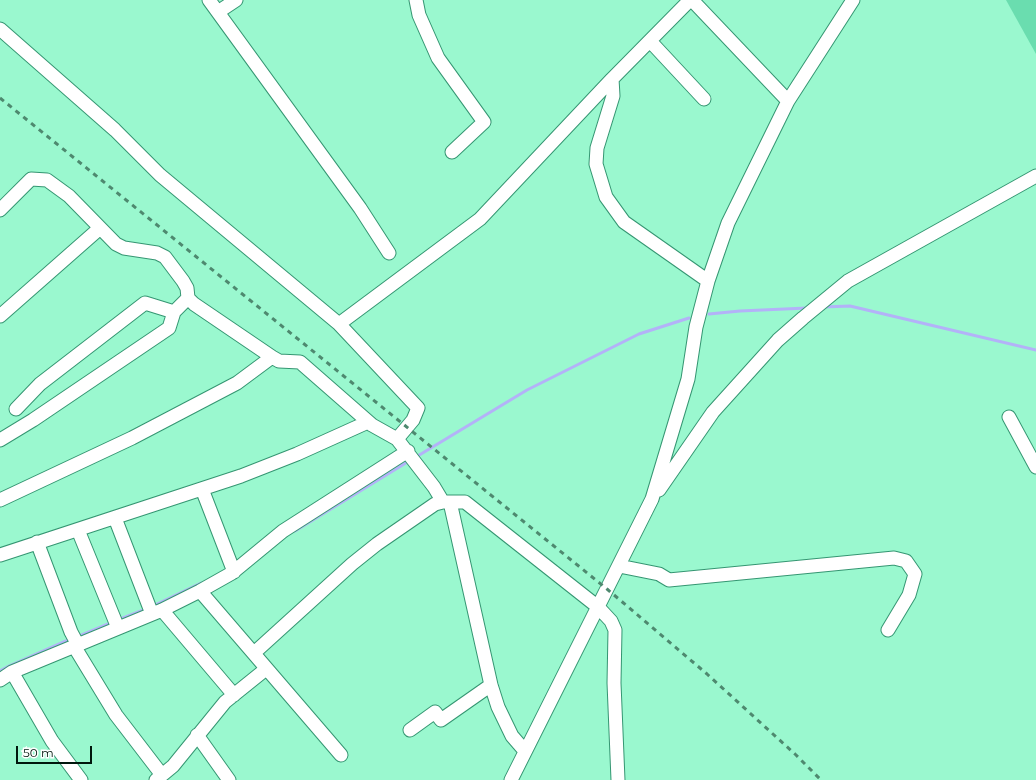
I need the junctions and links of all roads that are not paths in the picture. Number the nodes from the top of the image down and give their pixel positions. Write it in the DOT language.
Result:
graph roads {
  1 [pos="209,0"];
  2 [pos="236,0"];
  3 [pos="416,0"];
  4 [pos="691,0"];
  5 [pos="853,0"];
  6 [pos="218,12"];
  7 [pos="0,29"];
  8 [pos="650,41"];
  9 [pos="612,79"];
  10 [pos="704,99"];
  11 [pos="788,101"];
  12 [pos="452,152"];
  13 [pos="1036,176"];
  14 [pos="1,207"];
  15 [pos="100,228"];
  16 [pos="389,253"];
  17 [pos="708,281"];
  18 [pos="188,298"];
  19 [pos="174,312"];
  20 [pos="0,316"];
  21 [pos="339,324"];
  22 [pos="272,357"];
  23 [pos="16,408"];
  24 [pos="1009,417"];
  25 [pos="368,422"];
  26 [pos="397,439"];
  27 [pos="0,440"];
  28 [pos="408,451"];
  29 [pos="1036,466"];
  30 [pos="202,489"];
  31 [pos="652,499"];
  32 [pos="0,500"];
  33 [pos="446,502"];
  34 [pos="115,518"];
  35 [pos="78,530"];
  36 [pos="37,542"];
  37 [pos="0,555"];
  38 [pos="619,566"];
  39 [pos="234,572"];
  40 [pos="200,591"];
  41 [pos="598,607"];
  42 [pos="157,612"];
  43 [pos="118,628"];
  44 [pos="888,630"];
  45 [pos="76,646"];
  46 [pos="254,653"];
  47 [pos="266,669"];
  48 [pos="12,672"];
  49 [pos="0,680"];
  50 [pos="491,685"];
  51 [pos="234,695"];
  52 [pos="410,730"];
  53 [pos="197,736"];
  54 [pos="525,751"];
  55 [pos="341,755"];
  56 [pos="159,777"];
  57 [pos="81,780"];
  58 [pos="229,780"];
  59 [pos="510,780"];
  60 [pos="618,780"];
  1 -- 6 [label="street"];
  2 -- 6 [label="street"];
  3 -- 12 [label="street"];
  4 -- 8 [label="street"];
  4 -- 11 [label="street"];
  5 -- 11 [label="street"];
  6 -- 16 [label="street"];
  7 -- 21 [label="street"];
  8 -- 9 [label="street"];
  8 -- 10 [label="street"];
  9 -- 17 [label="street"];
  9 -- 21 [label="street"];
  11 -- 17 [label="street"];
  13 -- 31 [label="street"];
  14 -- 15 [label="street"];
  15 -- 18 [label="street"];
  15 -- 20 [label="street"];
  17 -- 31 [label="street"];
  18 -- 19 [label="street"];
  18 -- 22 [label="street"];
  19 -- 23 [label="street"];
  19 -- 27 [label="street"];
  21 -- 26 [label="street"];
  22 -- 25 [label="street"];
  22 -- 32 [label="street"];
  24 -- 29 [label="street"];
  25 -- 26 [label="street"];
  25 -- 30 [label="street"];
  26 -- 28 [label="street"];
  28 -- 33 [label="street"];
  28 -- 39 [label="street"];
  30 -- 34 [label="street"];
  30 -- 39 [label="street"];
  31 -- 38 [label="street"];
  33 -- 41 [label="street"];
  33 -- 46 [label="street"];
  33 -- 50 [label="street"];
  34 -- 35 [label="street"];
  34 -- 42 [label="street"];
  35 -- 36 [label="street"];
  35 -- 43 [label="street"];
  36 -- 37 [label="street"];
  36 -- 45 [label="street"];
  38 -- 41 [label="street"];
  38 -- 44 [label="street"];
  39 -- 40 [label="street"];
  40 -- 42 [label="street"];
  40 -- 46 [label="street"];
  41 -- 54 [label="street"];
  41 -- 60 [label="street"];
  42 -- 43 [label="street"];
  42 -- 51 [label="street"];
  43 -- 45 [label="street"];
  45 -- 48 [label="street"];
  45 -- 56 [label="street"];
  46 -- 47 [label="street"];
  47 -- 51 [label="street"];
  47 -- 55 [label="street"];
  48 -- 49 [label="street"];
  48 -- 57 [label="street"];
  50 -- 52 [label="street"];
  50 -- 54 [label="street"];
  51 -- 53 [label="street"];
  53 -- 56 [label="street"];
  53 -- 58 [label="street"];
  54 -- 59 [label="street"];
}
